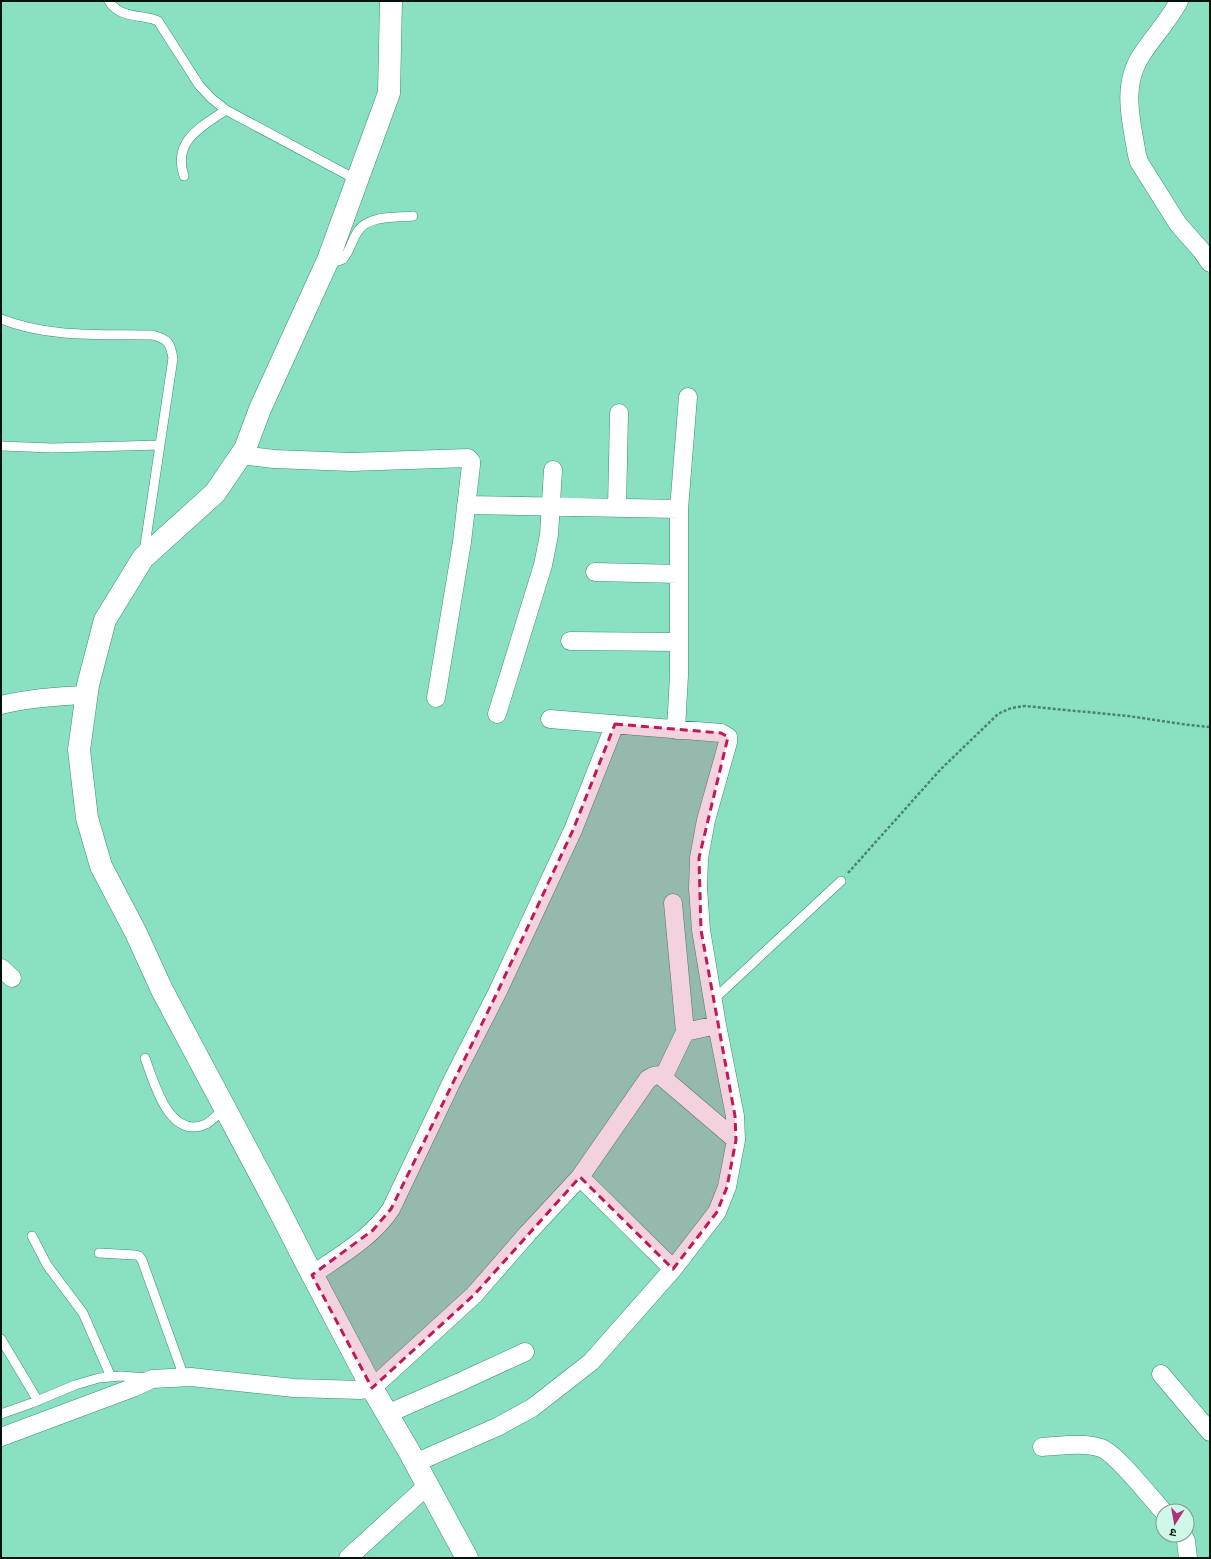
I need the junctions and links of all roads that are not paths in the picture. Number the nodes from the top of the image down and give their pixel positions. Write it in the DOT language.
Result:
graph roads {
  1 [pos="109,1"];
  2 [pos="390,1"];
  3 [pos="1179,1"];
  4 [pos="226,110"];
  5 [pos="184,176"];
  6 [pos="357,180"];
  7 [pos="412,216"];
  8 [pos="328,260"];
  9 [pos="1210,263"];
  10 [pos="1,319"];
  11 [pos="688,397"];
  12 [pos="619,413"];
  13 [pos="160,445"];
  14 [pos="1,446"];
  15 [pos="241,455"];
  16 [pos="552,470"];
  17 [pos="466,505"];
  18 [pos="552,506"];
  19 [pos="617,508"];
  20 [pos="679,509"];
  21 [pos="144,558"];
  22 [pos="595,572"];
  23 [pos="678,574"];
  24 [pos="570,641"];
  25 [pos="679,642"];
  26 [pos="86,695"];
  27 [pos="436,698"];
  28 [pos="1,705"];
  29 [pos="498,714"];
  30 [pos="550,719"];
  31 [pos="615,724"];
  32 [pos="676,730"];
  33 [pos="841,881"];
  34 [pos="673,902"];
  35 [pos="713,1000"];
  36 [pos="717,1025"];
  37 [pos="685,1032"];
  38 [pos="145,1058"];
  39 [pos="663,1078"];
  40 [pos="225,1108"];
  41 [pos="736,1140"];
  42 [pos="580,1177"];
  43 [pos="32,1236"];
  44 [pos="99,1253"];
  45 [pos="674,1269"];
  46 [pos="312,1275"];
  47 [pos="1,1339"];
  48 [pos="525,1352"];
  49 [pos="1161,1374"];
  50 [pos="111,1377"];
  51 [pos="184,1378"];
  52 [pos="152,1379"];
  53 [pos="372,1388"];
  54 [pos="38,1401"];
  55 [pos="1,1414"];
  56 [pos="388,1414"];
  57 [pos="1210,1432"];
  58 [pos="1,1437"];
  59 [pos="1042,1447"];
  60 [pos="416,1463"];
  61 [pos="428,1486"];
  62 [pos="1156,1503"];
  63 [pos="1186,1543"];
  64 [pos="464,1557"];
  65 [pos="348,1558"];
  66 [pos="1188,1558"];
  1 -- 4 [label="lane"];
  2 -- 6 [label="street"];
  3 -- 9 [label="street"];
  4 -- 5 [label="lane"];
  4 -- 6 [label="lane"];
  6 -- 8 [label="street"];
  7 -- 8 [label="lane"];
  8 -- 15 [label="street"];
  10 -- 13 [label="lane"];
  11 -- 20 [label="street"];
  12 -- 19 [label="street"];
  13 -- 14 [label="lane"];
  13 -- 21 [label="lane"];
  15 -- 17 [label="street"];
  15 -- 21 [label="street"];
  16 -- 18 [label="street"];
  17 -- 18 [label="street"];
  17 -- 27 [label="street"];
  18 -- 19 [label="street"];
  18 -- 29 [label="street"];
  19 -- 20 [label="street"];
  20 -- 23 [label="street"];
  21 -- 26 [label="street"];
  22 -- 23 [label="street"];
  23 -- 25 [label="street"];
  24 -- 25 [label="street"];
  25 -- 32 [label="street"];
  26 -- 28 [label="street"];
  26 -- 40 [label="street"];
  30 -- 31 [label="street"];
  31 -- 32 [label="street"];
  31 -- 46 [label="street"];
  32 -- 35 [label="street"];
  33 -- 35 [label="lane"];
  34 -- 37 [label="street"];
  35 -- 36 [label="street"];
  36 -- 37 [label="street"];
  36 -- 41 [label="street"];
  37 -- 39 [label="street"];
  38 -- 40 [label="lane"];
  39 -- 41 [label="street"];
  39 -- 42 [label="street"];
  40 -- 46 [label="street"];
  41 -- 45 [label="street"];
  42 -- 45 [label="street"];
  42 -- 53 [label="street"];
  43 -- 50 [label="lane"];
  44 -- 51 [label="lane"];
  45 -- 60 [label="street"];
  46 -- 53 [label="street"];
  47 -- 54 [label="lane"];
  48 -- 56 [label="street"];
  49 -- 57 [label="street"];
  50 -- 52 [label="lane"];
  50 -- 54 [label="lane"];
  51 -- 52 [label="street"];
  51 -- 53 [label="street"];
  52 -- 58 [label="street"];
  53 -- 56 [label="street"];
  54 -- 55 [label="lane"];
  56 -- 60 [label="street"];
  59 -- 62 [label="street"];
  60 -- 61 [label="street"];
  61 -- 64 [label="street"];
  61 -- 65 [label="street"];
  63 -- 66 [label="street"];
}
